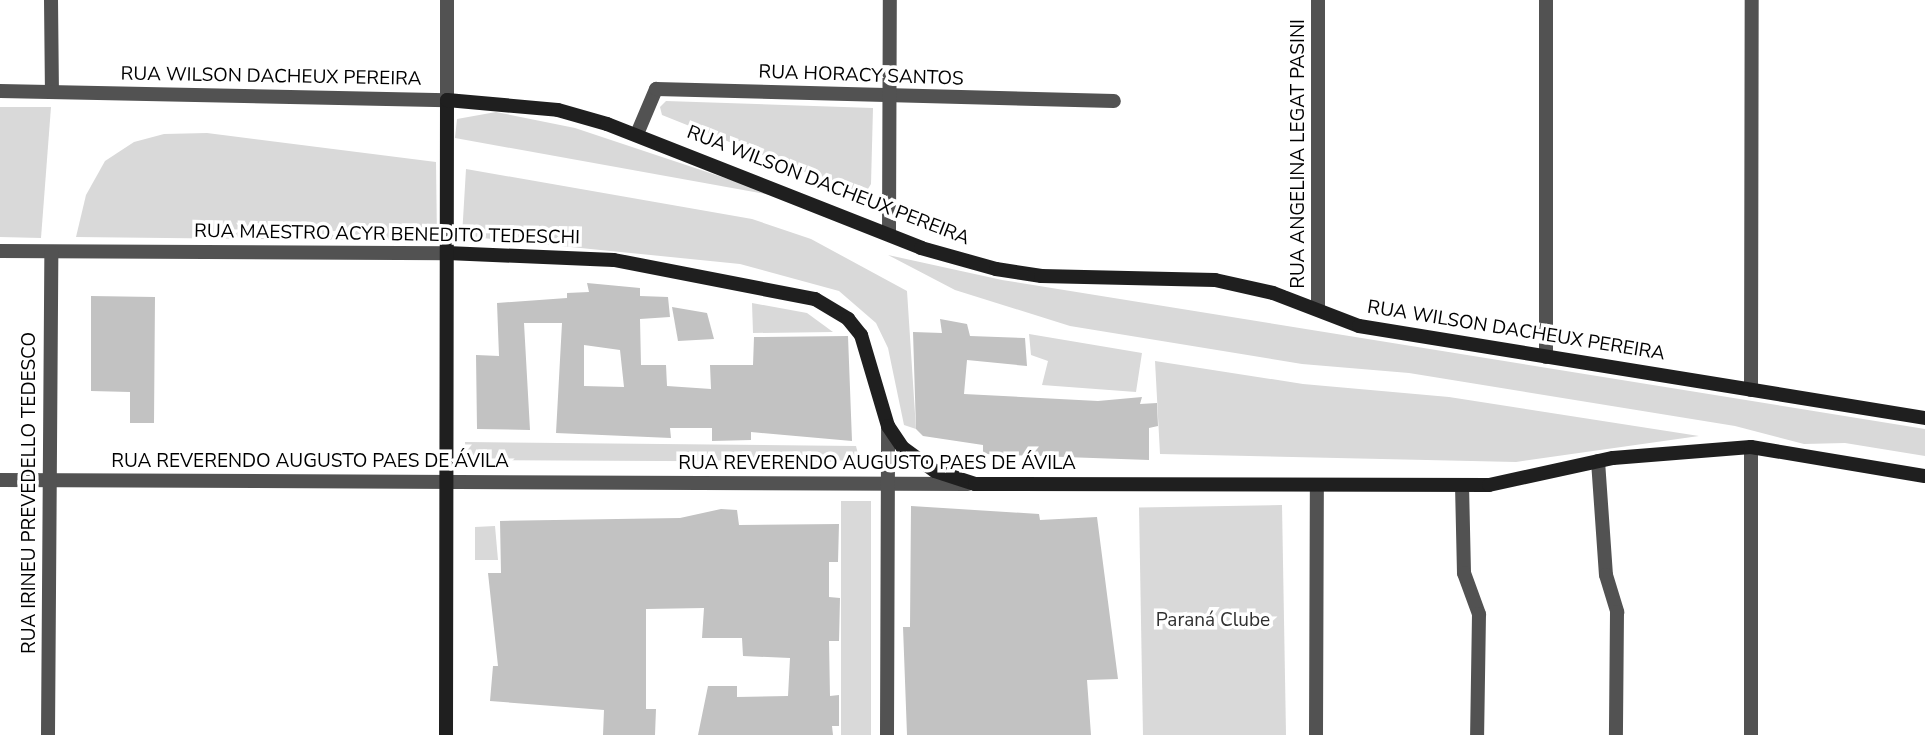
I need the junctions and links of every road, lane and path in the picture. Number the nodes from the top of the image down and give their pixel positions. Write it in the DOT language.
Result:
graph roads {
  1 [pos="51,0"];
  2 [pos="447,0"];
  3 [pos="890,0"];
  4 [pos="1318,0"];
  5 [pos="1546,0"];
  6 [pos="1752,0"];
  7 [pos="0,91"];
  8 [pos="51,92"];
  9 [pos="890,97"];
  10 [pos="447,100"];
  11 [pos="1114,102"];
  12 [pos="638,134"];
  13 [pos="888,233"];
  14 [pos="0,251"];
  15 [pos="51,252"];
  16 [pos="447,253"];
  17 [pos="1318,308"];
  18 [pos="1546,356"];
  19 [pos="1751,390"];
  20 [pos="1925,418"];
  21 [pos="888,426"];
  22 [pos="1751,447"];
  23 [pos="1598,461"];
  24 [pos="1925,476"];
  25 [pos="0,480"];
  26 [pos="50,480"];
  27 [pos="446,482"];
  28 [pos="888,483"];
  29 [pos="975,484"];
  30 [pos="1317,485"];
  31 [pos="1462,485"];
  32 [pos="48,735"];
  33 [pos="446,735"];
  34 [pos="887,735"];
  35 [pos="1316,735"];
  36 [pos="1477,735"];
  37 [pos="1616,735"];
  38 [pos="1751,735"];
  1 -- 8 [label="street"];
  2 -- 10 [label="street"];
  3 -- 9 [label="street"];
  4 -- 17 [label="street, RUA ANGELINA LEGAT PASINI"];
  5 -- 18 [label="street"];
  6 -- 19 [label="street"];
  7 -- 8 [label="street, RUA WILSON DACHEUX PEREIRA"];
  8 -- 10 [label="street, RUA WILSON DACHEUX PEREIRA"];
  9 -- 11 [label="street, RUA HORACY SANTOS"];
  9 -- 12 [label="street, RUA HORACY SANTOS"];
  9 -- 13 [label="street"];
  10 -- 12 [label="main road, RUA WILSON DACHEUX PEREIRA"];
  10 -- 16 [label="main road"];
  12 -- 13 [label="main road, RUA WILSON DACHEUX PEREIRA"];
  13 -- 17 [label="main road, RUA WILSON DACHEUX PEREIRA"];
  14 -- 15 [label="street, RUA MAESTRO ACYR BENEDITO TEDESCHI"];
  15 -- 16 [label="street, RUA MAESTRO ACYR BENEDITO TEDESCHI"];
  15 -- 26 [label="street, RUA IRINEU PREVEDELLO TEDESCO"];
  16 -- 21 [label="main road, RUA MAESTRO ACYR BENEDITO TEDESCHI"];
  16 -- 27 [label="main road"];
  17 -- 18 [label="main road, RUA WILSON DACHEUX PEREIRA"];
  18 -- 19 [label="main road, RUA WILSON DACHEUX PEREIRA"];
  19 -- 20 [label="main road, RUA WILSON DACHEUX PEREIRA"];
  21 -- 28 [label="street"];
  21 -- 29 [label="main road"];
  22 -- 23 [label="main road, RUA REVERENDO AUGUSTO PAES DE ÁVILA"];
  22 -- 24 [label="main road"];
  22 -- 38 [label="street"];
  23 -- 31 [label="main road, RUA REVERENDO AUGUSTO PAES DE ÁVILA"];
  23 -- 37 [label="street"];
  25 -- 26 [label="street, RUA REVERENDO AUGUSTO PAES DE ÁVILA"];
  26 -- 27 [label="street, RUA REVERENDO AUGUSTO PAES DE ÁVILA"];
  26 -- 32 [label="street, RUA IRINEU PREVEDELLO TEDESCO"];
  27 -- 28 [label="street, RUA REVERENDO AUGUSTO PAES DE ÁVILA"];
  27 -- 33 [label="main road"];
  28 -- 29 [label="street, RUA REVERENDO AUGUSTO PAES DE ÁVILA"];
  28 -- 34 [label="street"];
  29 -- 30 [label="main road, RUA REVERENDO AUGUSTO PAES DE ÁVILA"];
  30 -- 31 [label="main road, RUA REVERENDO AUGUSTO PAES DE ÁVILA"];
  30 -- 35 [label="street"];
  31 -- 36 [label="street"];
}
